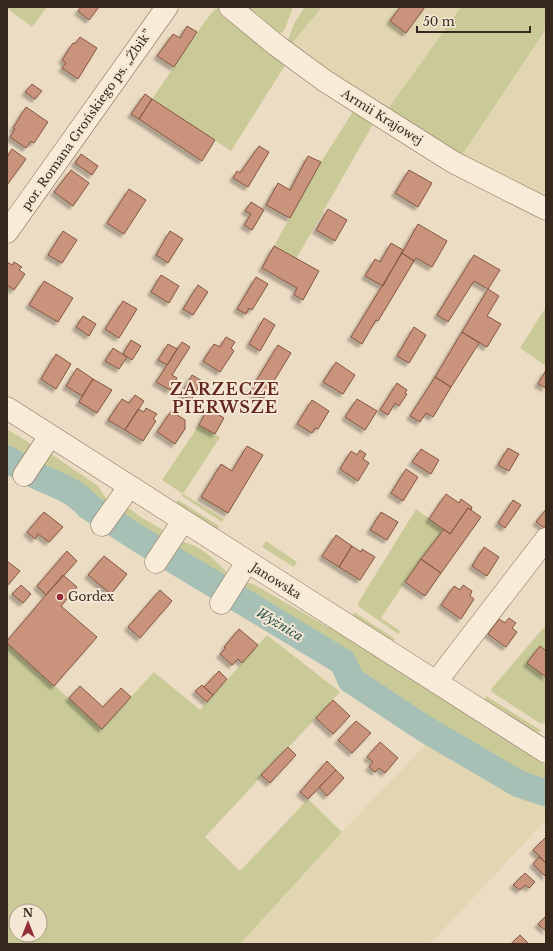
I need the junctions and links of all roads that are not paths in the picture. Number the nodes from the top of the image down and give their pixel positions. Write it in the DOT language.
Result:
graph roads {
  1 [pos="167,7"];
  2 [pos="230,7"];
  3 [pos="546,209"];
  4 [pos="7,232"];
  5 [pos="7,408"];
  6 [pos="50,436"];
  7 [pos="27,471"];
  8 [pos="129,487"];
  9 [pos="105,521"];
  10 [pos="183,521"];
  11 [pos="546,539"];
  12 [pos="160,556"];
  13 [pos="247,562"];
  14 [pos="225,597"];
  15 [pos="436,682"];
  16 [pos="544,747"];
  1 -- 4 [label="street, por. Romana Grońskiego ps. „Żbik”"];
  2 -- 3 [label="street, Armii Krajowej"];
  5 -- 6 [label="street, Janowska"];
  6 -- 7 [label="street"];
  6 -- 8 [label="street, Janowska"];
  8 -- 9 [label="street"];
  8 -- 10 [label="street, Janowska"];
  10 -- 12 [label="street"];
  10 -- 13 [label="street, Janowska"];
  11 -- 15 [label="street"];
  13 -- 14 [label="street"];
  13 -- 15 [label="street, Janowska"];
  15 -- 16 [label="street, Janowska"];
}
